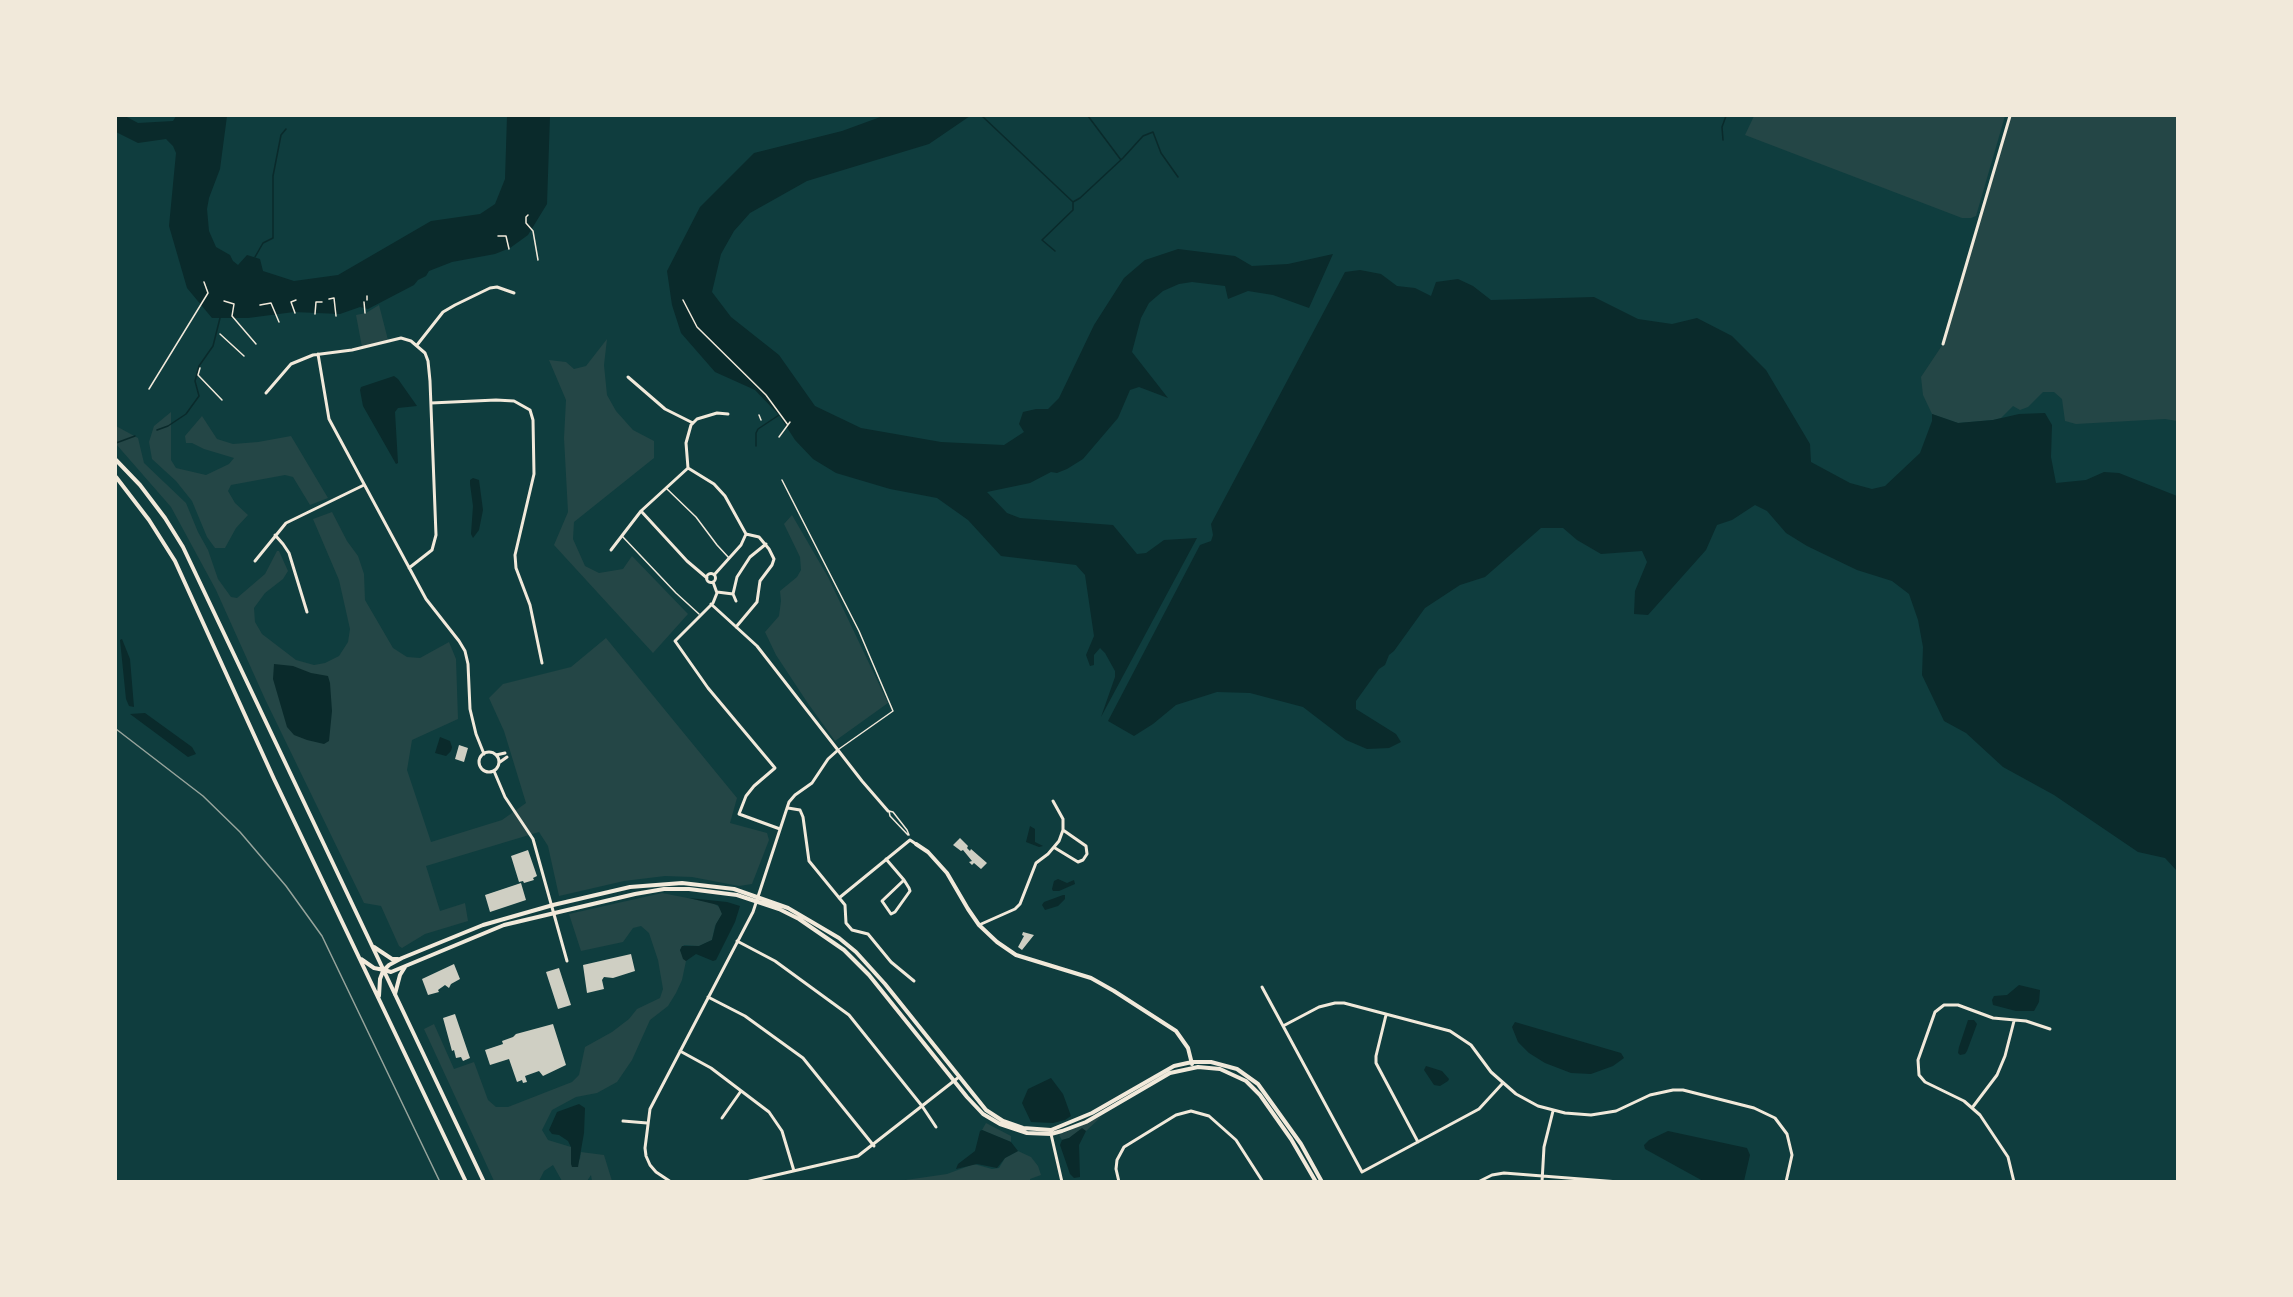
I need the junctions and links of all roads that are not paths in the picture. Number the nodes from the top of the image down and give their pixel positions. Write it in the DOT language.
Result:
graph roads {
  1 [pos="2010,116"];
  2 [pos="514,293"];
  3 [pos="1943,344"];
  4 [pos="417,345"];
  5 [pos="318,354"];
  6 [pos="628,377"];
  7 [pos="266,393"];
  8 [pos="430,403"];
  9 [pos="728,414"];
  10 [pos="693,423"];
  11 [pos="116,460"];
  12 [pos="688,468"];
  13 [pos="116,477"];
  14 [pos="782,480"];
  15 [pos="364,485"];
  16 [pos="666,488"];
  17 [pos="641,512"];
  18 [pos="746,534"];
  19 [pos="274,535"];
  20 [pos="622,536"];
  21 [pos="766,544"];
  22 [pos="611,550"];
  23 [pos="730,558"];
  24 [pos="255,561"];
  25 [pos="409,568"];
  26 [pos="714,575"];
  27 [pos="707,578"];
  28 [pos="713,582"];
  29 [pos="717,592"];
  30 [pos="733,594"];
  31 [pos="736,601"];
  32 [pos="711,604"];
  33 [pos="307,612"];
  34 [pos="699,615"];
  35 [pos="736,627"];
  36 [pos="542,663"];
  37 [pos="838,750"];
  38 [pos="484,753"];
  39 [pos="496,755"];
  40 [pos="499,764"];
  41 [pos="494,771"];
  42 [pos="1053,801"];
  43 [pos="787,808"];
  44 [pos="888,811"];
  45 [pos="780,829"];
  46 [pos="1063,830"];
  47 [pos="909,837"];
  48 [pos="916,844"];
  49 [pos="1054,848"];
  50 [pos="886,859"];
  51 [pos="904,880"];
  52 [pos="757,898"];
  53 [pos="839,898"];
  54 [pos="553,905"];
  55 [pos="555,912"];
  56 [pos="979,925"];
  57 [pos="737,941"];
  58 [pos="374,947"];
  59 [pos="360,958"];
  60 [pos="402,958"];
  61 [pos="567,961"];
  62 [pos="406,965"];
  63 [pos="384,970"];
  64 [pos="914,981"];
  65 [pos="1262,987"];
  66 [pos="395,994"];
  67 [pos="708,997"];
  68 [pos="378,998"];
  69 [pos="1386,1015"];
  70 [pos="2014,1021"];
  71 [pos="1283,1026"];
  72 [pos="2050,1029"];
  73 [pos="680,1051"];
  74 [pos="1193,1065"];
  75 [pos="959,1077"];
  76 [pos="954,1081"];
  77 [pos="1502,1084"];
  78 [pos="741,1091"];
  79 [pos="922,1106"];
  80 [pos="1972,1108"];
  81 [pos="1553,1111"];
  82 [pos="722,1118"];
  83 [pos="623,1121"];
  84 [pos="648,1123"];
  85 [pos="936,1127"];
  86 [pos="1051,1132"];
  87 [pos="1418,1142"];
  88 [pos="874,1146"];
  89 [pos="794,1171"];
  90 [pos="1542,1176"];
  91 [pos="466,1182"];
  92 [pos="484,1182"];
  93 [pos="671,1182"];
  94 [pos="746,1182"];
  95 [pos="1062,1182"];
  96 [pos="1119,1182"];
  97 [pos="1263,1182"];
  98 [pos="1316,1182"];
  99 [pos="1322,1182"];
  100 [pos="1478,1182"];
  101 [pos="1542,1182"];
  102 [pos="1619,1182"];
  103 [pos="1786,1182"];
  104 [pos="2014,1182"];
  1 -- 3 [label="street"];
  2 -- 4 [label="street"];
  4 -- 5 [label="street"];
  4 -- 8 [label="street"];
  5 -- 7 [label="street"];
  5 -- 15 [label="street"];
  6 -- 10 [label="street"];
  8 -- 25 [label="street"];
  8 -- 36 [label="street"];
  9 -- 10 [label="street"];
  10 -- 12 [label="street"];
  11 -- 58 [label="street"];
  12 -- 16 [label="street"];
  12 -- 18 [label="street"];
  13 -- 59 [label="street"];
  14 -- 37 [label="lane"];
  15 -- 19 [label="street"];
  15 -- 25 [label="street"];
  16 -- 17 [label="street"];
  16 -- 23 [label="lane"];
  17 -- 20 [label="street"];
  17 -- 27 [label="street"];
  18 -- 21 [label="street"];
  18 -- 23 [label="street"];
  19 -- 24 [label="street"];
  19 -- 33 [label="street"];
  20 -- 22 [label="street"];
  20 -- 34 [label="lane"];
  21 -- 30 [label="street"];
  21 -- 35 [label="street"];
  23 -- 26 [label="street"];
  25 -- 38 [label="street"];
  26 -- 27 [label="street"];
  26 -- 28 [label="street"];
  27 -- 28 [label="street"];
  28 -- 29 [label="street"];
  29 -- 30 [label="street"];
  29 -- 32 [label="street"];
  30 -- 31 [label="street"];
  32 -- 34 [label="street"];
  32 -- 35 [label="street"];
  34 -- 45 [label="street"];
  35 -- 37 [label="street"];
  37 -- 43 [label="street"];
  37 -- 44 [label="street"];
  38 -- 39 [label="street"];
  38 -- 41 [label="street"];
  39 -- 40 [label="street"];
  39 -- 40 [label="street"];
  40 -- 41 [label="street"];
  41 -- 54 [label="street"];
  42 -- 46 [label="street"];
  43 -- 45 [label="street"];
  43 -- 53 [label="street"];
  44 -- 47 [label="lane"];
  45 -- 52 [label="street"];
  46 -- 49 [label="street"];
  46 -- 49 [label="street"];
  47 -- 48 [label="street"];
  47 -- 50 [label="street"];
  48 -- 56 [label="street"];
  49 -- 56 [label="street"];
  50 -- 51 [label="street"];
  50 -- 53 [label="street"];
  51 -- 51 [label="street"];
  52 -- 54 [label="street"];
  52 -- 55 [label="street"];
  52 -- 57 [label="street"];
  52 -- 75 [label="street"];
  52 -- 76 [label="street"];
  53 -- 64 [label="street"];
  54 -- 55 [label="street"];
  54 -- 60 [label="street"];
  55 -- 61 [label="street"];
  55 -- 62 [label="street"];
  56 -- 74 [label="street"];
  57 -- 67 [label="street"];
  57 -- 79 [label="street"];
  58 -- 60 [label="street"];
  58 -- 63 [label="street"];
  59 -- 63 [label="street"];
  59 -- 68 [label="street"];
  60 -- 63 [label="street"];
  62 -- 63 [label="street"];
  62 -- 66 [label="street"];
  63 -- 66 [label="street"];
  63 -- 68 [label="street"];
  65 -- 71 [label="street"];
  66 -- 92 [label="street"];
  67 -- 73 [label="street"];
  67 -- 88 [label="street"];
  68 -- 91 [label="street"];
  69 -- 71 [label="street"];
  69 -- 77 [label="street"];
  69 -- 87 [label="street"];
  70 -- 72 [label="street"];
  70 -- 80 [label="street"];
  70 -- 80 [label="street"];
  71 -- 87 [label="street"];
  73 -- 78 [label="street"];
  73 -- 84 [label="street"];
  74 -- 86 [label="street"];
  74 -- 98 [label="street"];
  74 -- 99 [label="street"];
  75 -- 76 [label="street"];
  75 -- 86 [label="street"];
  76 -- 79 [label="street"];
  76 -- 86 [label="street"];
  77 -- 81 [label="street"];
  77 -- 87 [label="street"];
  78 -- 82 [label="street"];
  78 -- 89 [label="street"];
  79 -- 85 [label="street"];
  79 -- 88 [label="street"];
  80 -- 104 [label="street"];
  81 -- 90 [label="street"];
  81 -- 103 [label="street"];
  83 -- 84 [label="street"];
  84 -- 93 [label="street"];
  86 -- 95 [label="street"];
  88 -- 89 [label="street"];
  89 -- 94 [label="street"];
  90 -- 100 [label="street"];
  90 -- 101 [label="street"];
  90 -- 102 [label="street"];
  96 -- 97 [label="street"];
}
